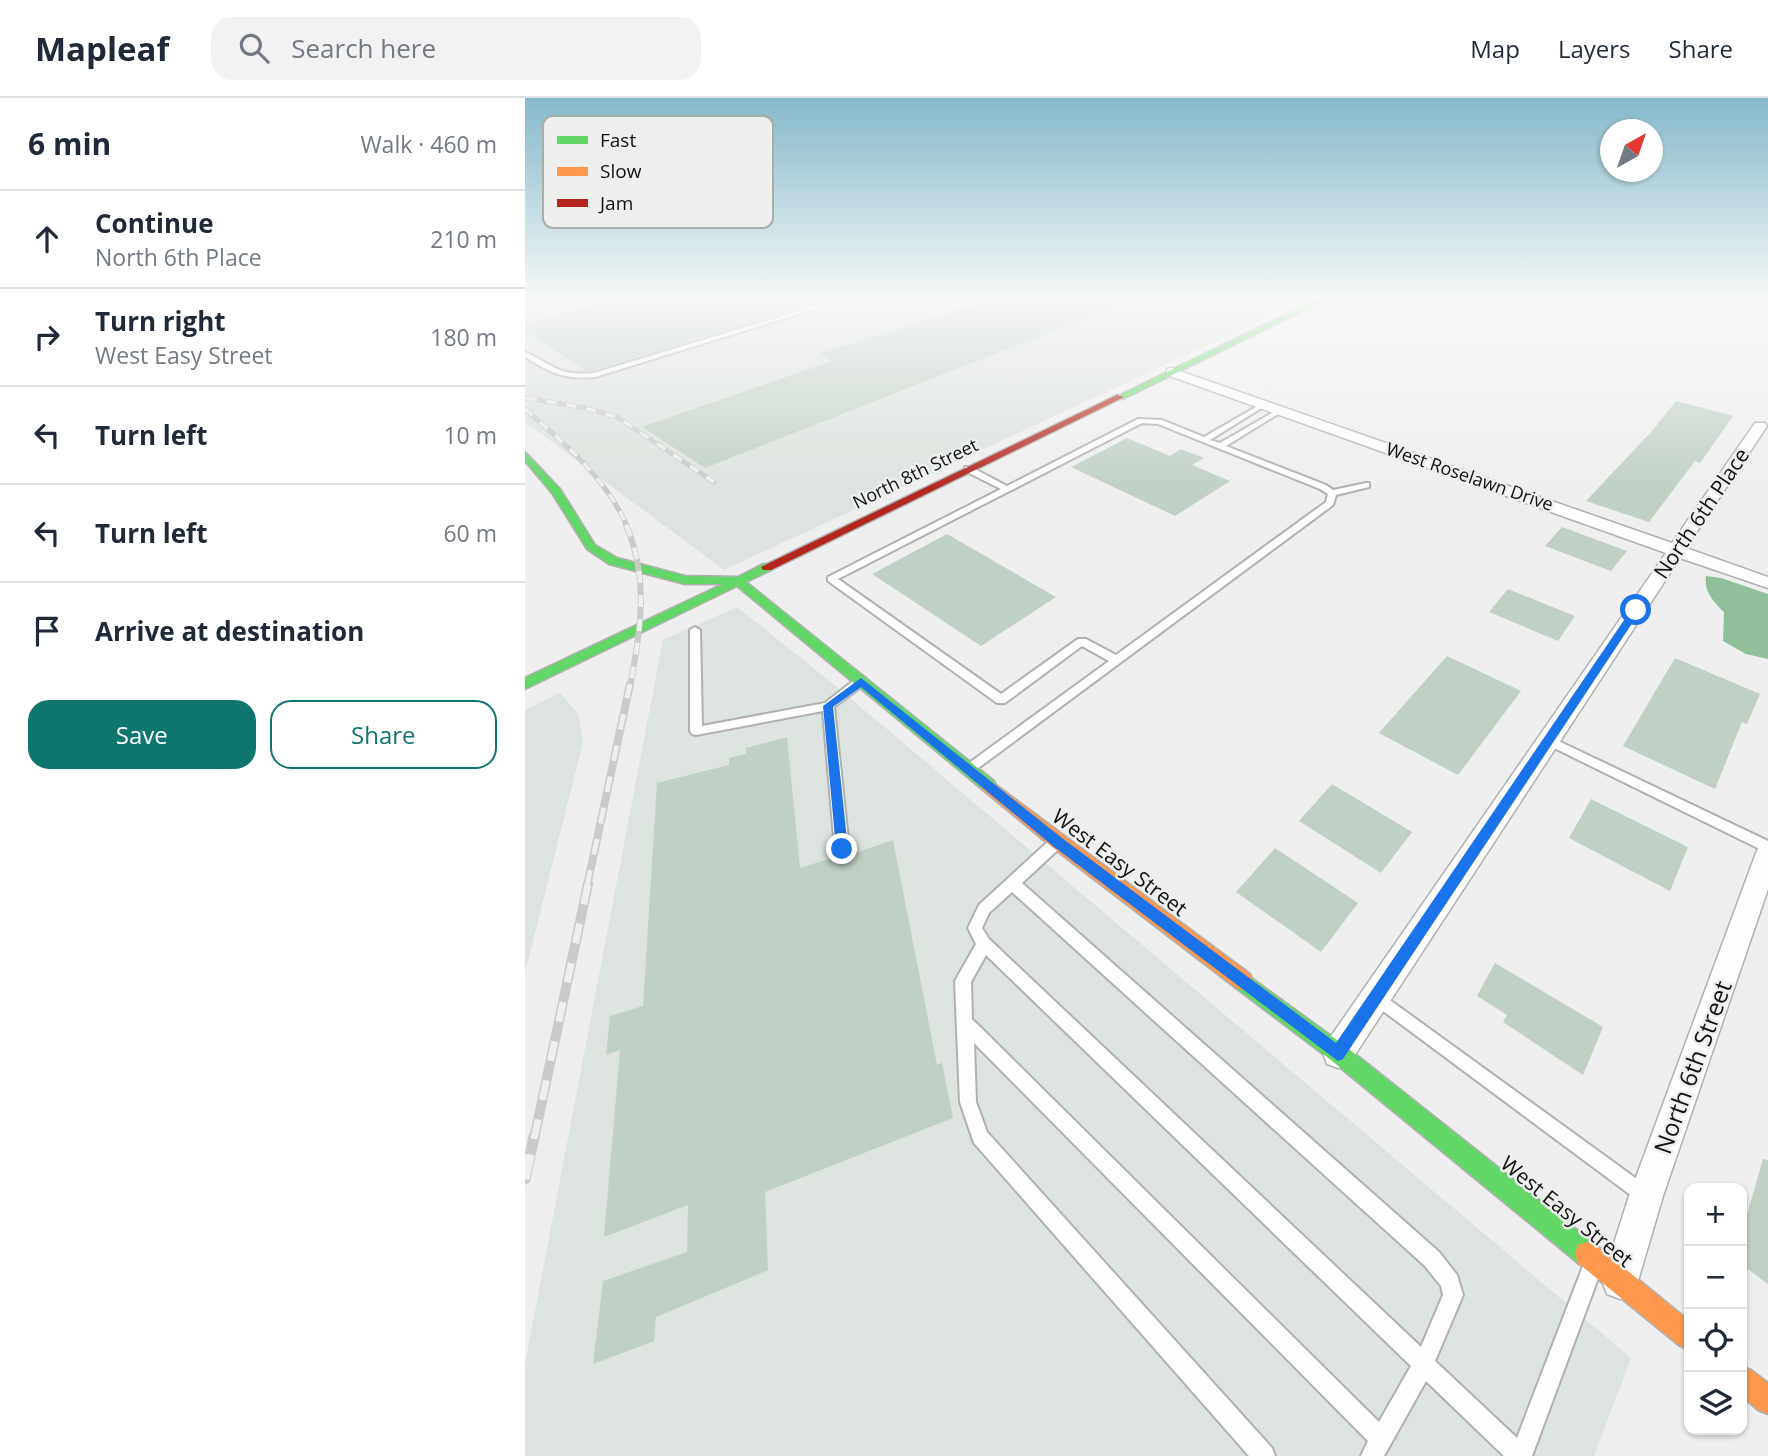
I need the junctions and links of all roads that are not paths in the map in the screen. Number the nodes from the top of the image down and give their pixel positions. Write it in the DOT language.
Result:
graph roads {
  1 [pos="538,362"];
  2 [pos="636,362"];
  3 [pos="1191,362"];
  4 [pos="1171,372"];
  5 [pos="1265,404"];
  6 [pos="1281,410"];
  7 [pos="1760,426"];
  8 [pos="1204,440"];
  9 [pos="1219,447"];
  10 [pos="525,455"];
  11 [pos="968,469"];
  12 [pos="1366,485"];
  13 [pos="1006,488"];
  14 [pos="1332,493"];
  15 [pos="1677,549"];
  16 [pos="737,580"];
  17 [pos="1768,583"];
  18 [pos="695,630"];
  19 [pos="1116,660"];
  20 [pos="861,681"];
  21 [pos="525,684"];
  22 [pos="828,706"];
  23 [pos="1548,740"];
  24 [pos="968,769"];
  25 [pos="1058,842"];
  26 [pos="1768,847"];
  27 [pos="842,849"];
  28 [pos="1768,853"];
  29 [pos="1012,883"];
  30 [pos="983,944"];
  31 [pos="1376,996"];
  32 [pos="964,1022"];
  33 [pos="1338,1053"];
  34 [pos="1646,1196"];
  35 [pos="1594,1261"];
  36 [pos="1620,1281"];
  37 [pos="1684,1333"];
  38 [pos="1424,1364"];
  39 [pos="1747,1383"];
  40 [pos="1768,1400"];
  41 [pos="1377,1448"];
  42 [pos="1264,1456"];
  43 [pos="1521,1456"];
  1 -- 2 [label="lane"];
  3 -- 4 [label="street, North 8th Street"];
  4 -- 5 [label="street, West Roselawn Drive"];
  4 -- 11 [label="street, North 8th Street"];
  5 -- 6 [label="street, West Roselawn Drive"];
  5 -- 8 [label="lane"];
  6 -- 9 [label="lane"];
  6 -- 15 [label="street, West Roselawn Drive"];
  7 -- 15 [label="street, North 6th Place"];
  8 -- 9 [label="lane"];
  8 -- 13 [label="lane"];
  9 -- 14 [label="lane"];
  10 -- 16 [label="street"];
  11 -- 13 [label="lane"];
  11 -- 16 [label="street, North 8th Street"];
  12 -- 14 [label="lane"];
  13 -- 19 [label="lane"];
  14 -- 19 [label="lane"];
  15 -- 17 [label="street, West Roselawn Drive"];
  15 -- 23 [label="street, North 6th Place"];
  16 -- 20 [label="street, West Easy Street"];
  16 -- 21 [label="street, North 8th Street"];
  18 -- 22 [label="lane"];
  19 -- 24 [label="lane"];
  20 -- 22 [label="lane"];
  20 -- 24 [label="street, West Easy Street"];
  22 -- 27 [label="lane"];
  23 -- 26 [label="lane"];
  23 -- 31 [label="street, North 6th Place"];
  24 -- 25 [label="street, West Easy Street"];
  25 -- 29 [label="lane"];
  25 -- 33 [label="street, West Easy Street"];
  28 -- 34 [label="street, North 6th Street"];
  29 -- 30 [label="lane"];
  29 -- 38 [label="lane"];
  30 -- 32 [label="lane"];
  30 -- 38 [label="lane"];
  31 -- 33 [label="street, North 6th Place"];
  31 -- 34 [label="lane"];
  32 -- 41 [label="lane"];
  32 -- 42 [label="lane"];
  33 -- 35 [label="street, West Easy Street"];
  34 -- 36 [label="street, North 6th Street"];
  35 -- 36 [label="street, West Easy Street"];
  35 -- 43 [label="lane"];
  36 -- 37 [label="street, West Easy Street"];
  38 -- 41 [label="lane"];
  38 -- 43 [label="lane"];
  39 -- 40 [label="street"];
}
